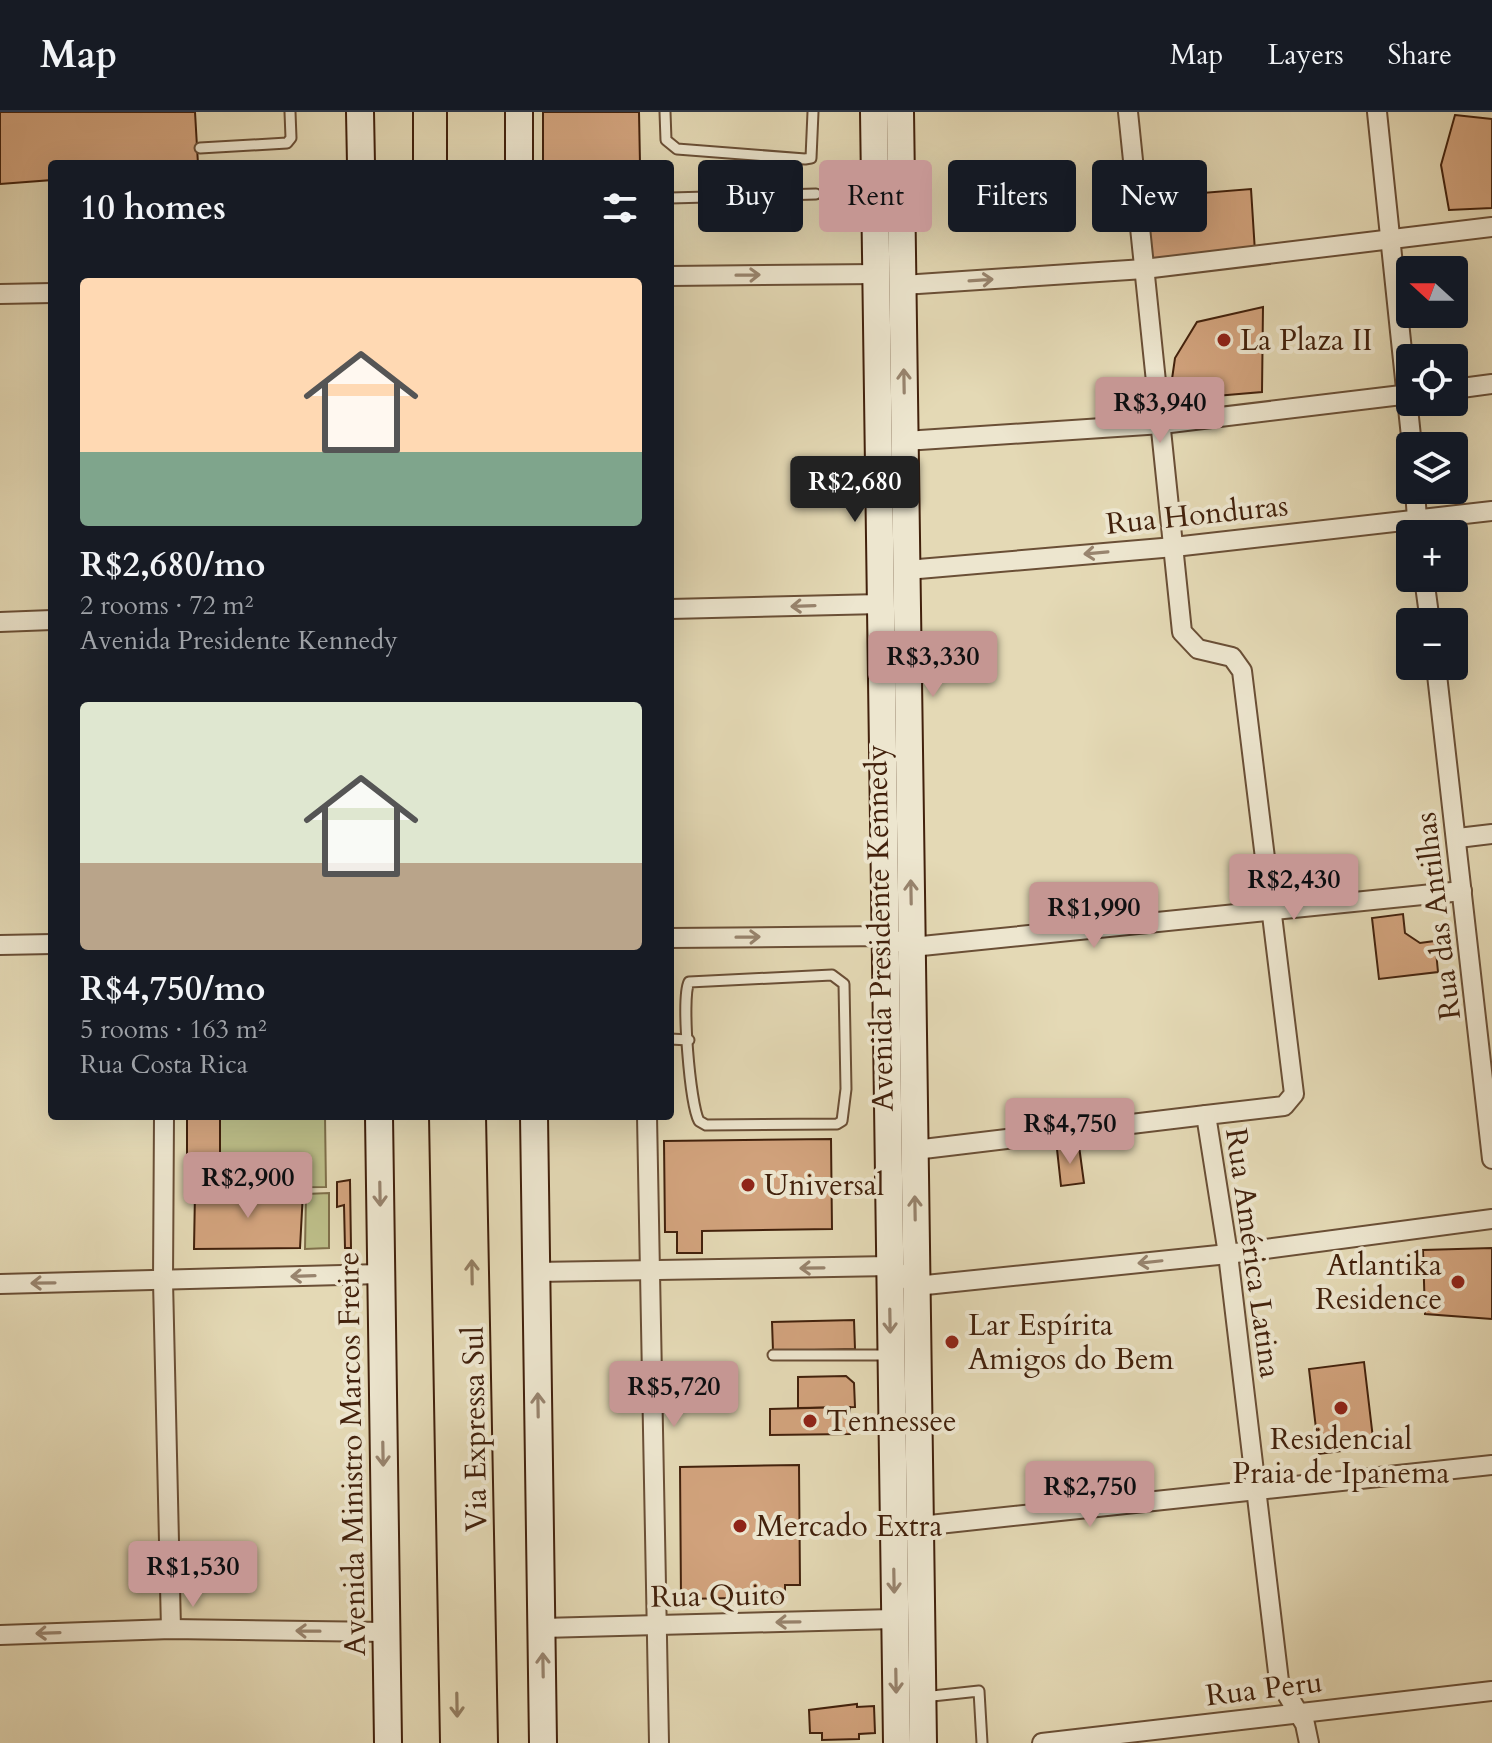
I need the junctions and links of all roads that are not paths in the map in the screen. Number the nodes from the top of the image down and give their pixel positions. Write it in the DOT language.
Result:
graph roads {
  1 [pos="290,112"];
  2 [pos="360,112"];
  3 [pos="430,112"];
  4 [pos="451,112"];
  5 [pos="519,112"];
  6 [pos="665,112"];
  7 [pos="813,112"];
  8 [pos="874,112"];
  9 [pos="900,112"];
  10 [pos="1128,112"];
  11 [pos="1377,112"];
  12 [pos="200,148"];
  13 [pos="361,160"];
  14 [pos="430,160"];
  15 [pos="452,160"];
  16 [pos="519,160"];
  17 [pos="816,194"];
  18 [pos="674,198"];
  19 [pos="1492,227"];
  20 [pos="1390,239"];
  21 [pos="1144,269"];
  22 [pos="877,274"];
  23 [pos="674,276"];
  24 [pos="903,285"];
  25 [pos="48,293"];
  26 [pos="0,294"];
  27 [pos="1403,344"];
  28 [pos="1492,384"];
  29 [pos="1468,387"];
  30 [pos="1396,396"];
  31 [pos="1162,424"];
  32 [pos="905,441"];
  33 [pos="1492,511"];
  34 [pos="1453,520"];
  35 [pos="1396,530"];
  36 [pos="1174,547"];
  37 [pos="907,570"];
  38 [pos="881,604"];
  39 [pos="674,609"];
  40 [pos="48,620"];
  41 [pos="0,622"];
  42 [pos="1438,680"];
  43 [pos="1492,834"];
  44 [pos="1458,838"];
  45 [pos="1462,891"];
  46 [pos="1272,911"];
  47 [pos="885,936"];
  48 [pos="674,938"];
  49 [pos="48,944"];
  50 [pos="0,945"];
  51 [pos="912,947"];
  52 [pos="1485,1020"];
  53 [pos="674,1039"];
  54 [pos="689,1040"];
  55 [pos="1206,1115"];
  56 [pos="164,1120"];
  57 [pos="379,1120"];
  58 [pos="446,1120"];
  59 [pos="469,1120"];
  60 [pos="534,1120"];
  61 [pos="647,1120"];
  62 [pos="915,1150"];
  63 [pos="1492,1159"];
  64 [pos="1492,1219"];
  65 [pos="1228,1254"];
  66 [pos="890,1266"];
  67 [pos="650,1270"];
  68 [pos="536,1272"];
  69 [pos="381,1274"];
  70 [pos="163,1281"];
  71 [pos="0,1284"];
  72 [pos="916,1286"];
  73 [pos="773,1355"];
  74 [pos="891,1355"];
  75 [pos="1492,1465"];
  76 [pos="1256,1490"];
  77 [pos="920,1526"];
  78 [pos="467,1573"];
  79 [pos="467,1610"];
  80 [pos="894,1619"];
  81 [pos="657,1625"];
  82 [pos="542,1628"];
  83 [pos="171,1629"];
  84 [pos="386,1632"];
  85 [pos="0,1635"];
  86 [pos="1492,1691"];
  87 [pos="923,1697"];
  88 [pos="1299,1713"];
  89 [pos="388,1743"];
  90 [pos="457,1743"];
  91 [pos="481,1743"];
  92 [pos="543,1743"];
  93 [pos="659,1743"];
  94 [pos="897,1743"];
  95 [pos="923,1743"];
  96 [pos="982,1743"];
  97 [pos="1042,1743"];
  98 [pos="1309,1743"];
  1 -- 12 [label="lane"];
  2 -- 13 [label="main road"];
  3 -- 14 [label="highway"];
  4 -- 15 [label="highway"];
  5 -- 16 [label="main road"];
  6 -- 7 [label="lane"];
  8 -- 22 [label="main road, Avenida Presidente Kennedy"];
  9 -- 24 [label="main road, Avenida Presidente Kennedy"];
  10 -- 21 [label="street, Rua América Latina"];
  11 -- 20 [label="street"];
  17 -- 18 [label="lane"];
  19 -- 20 [label="street"];
  20 -- 21 [label="street"];
  20 -- 27 [label="street"];
  24 -- 21 [label="street, one-way"];
  21 -- 31 [label="street, Rua América Latina"];
  23 -- 22 [label="street, one-way"];
  22 -- 38 [label="main road, Avenida Presidente Kennedy"];
  32 -- 24 [label="main road, Avenida Presidente Kennedy, one-way"];
  25 -- 26 [label="street"];
  28 -- 29 [label="street"];
  30 -- 31 [label="street"];
  31 -- 32 [label="street"];
  31 -- 36 [label="street, Rua América Latina"];
  32 -- 37 [label="main road, Avenida Presidente Kennedy"];
  33 -- 34 [label="street, Rua Honduras"];
  35 -- 36 [label="street, Rua Honduras"];
  36 -- 37 [label="street, Rua Honduras, one-way"];
  36 -- 46 [label="street, Rua América Latina"];
  51 -- 37 [label="main road, Avenida Presidente Kennedy, one-way"];
  38 -- 39 [label="street, one-way"];
  38 -- 47 [label="main road, Avenida Presidente Kennedy"];
  40 -- 41 [label="street"];
  42 -- 44 [label="street, Rua das Antilhas"];
  43 -- 44 [label="street"];
  44 -- 45 [label="street, Rua das Antilhas"];
  45 -- 46 [label="street"];
  45 -- 52 [label="street, Rua das Antilhas"];
  46 -- 51 [label="street"];
  46 -- 55 [label="street, Rua América Latina"];
  48 -- 47 [label="street, one-way"];
  47 -- 51 [label="street"];
  47 -- 66 [label="main road, Avenida Presidente Kennedy"];
  49 -- 50 [label="street"];
  51 -- 62 [label="main road, Avenida Presidente Kennedy"];
  52 -- 63 [label="street, Rua das Antilhas"];
  53 -- 54 [label="lane"];
  54 -- 54 [label="lane"];
  55 -- 62 [label="street"];
  55 -- 65 [label="street, Rua América Latina"];
  56 -- 70 [label="street"];
  57 -- 69 [label="main road, Avenida Ministro Marcos Freire, one-way"];
  58 -- 78 [label="highway, Via Expressa Sul"];
  78 -- 59 [label="highway, Via Expressa Sul, one-way"];
  60 -- 68 [label="main road"];
  61 -- 67 [label="street"];
  72 -- 62 [label="main road, Avenida Presidente Kennedy, one-way"];
  64 -- 65 [label="street"];
  65 -- 72 [label="street, one-way"];
  65 -- 76 [label="street, Rua América Latina"];
  66 -- 67 [label="street, one-way"];
  66 -- 72 [label="street"];
  66 -- 74 [label="main road, Avenida Presidente Kennedy, one-way"];
  67 -- 68 [label="street"];
  67 -- 81 [label="street"];
  82 -- 68 [label="main road, one-way"];
  69 -- 70 [label="street, one-way"];
  69 -- 84 [label="main road, Avenida Ministro Marcos Freire, one-way"];
  70 -- 71 [label="street, one-way"];
  70 -- 83 [label="street"];
  72 -- 77 [label="main road, Avenida Presidente Kennedy"];
  73 -- 74 [label="lane"];
  74 -- 80 [label="main road, Avenida Presidente Kennedy, one-way"];
  75 -- 76 [label="street"];
  76 -- 77 [label="street"];
  76 -- 88 [label="street, Rua América Latina"];
  77 -- 87 [label="main road, Avenida Presidente Kennedy"];
  78 -- 79 [label="highway, Via Expressa Sul"];
  79 -- 90 [label="highway, Via Expressa Sul, one-way"];
  79 -- 91 [label="highway, Via Expressa Sul"];
  80 -- 81 [label="street, Rua Quito, one-way"];
  80 -- 94 [label="main road, Avenida Presidente Kennedy, one-way"];
  81 -- 82 [label="street, Rua Quito"];
  81 -- 93 [label="street"];
  92 -- 82 [label="main road, one-way"];
  84 -- 83 [label="street, one-way"];
  83 -- 85 [label="street, one-way"];
  84 -- 89 [label="main road, Avenida Ministro Marcos Freire"];
  86 -- 88 [label="street, Rua Peru"];
  87 -- 95 [label="main road, Avenida Presidente Kennedy"];
  87 -- 96 [label="lane"];
  88 -- 97 [label="street, Rua Peru"];
  88 -- 98 [label="street, Rua América Latina"];
}
